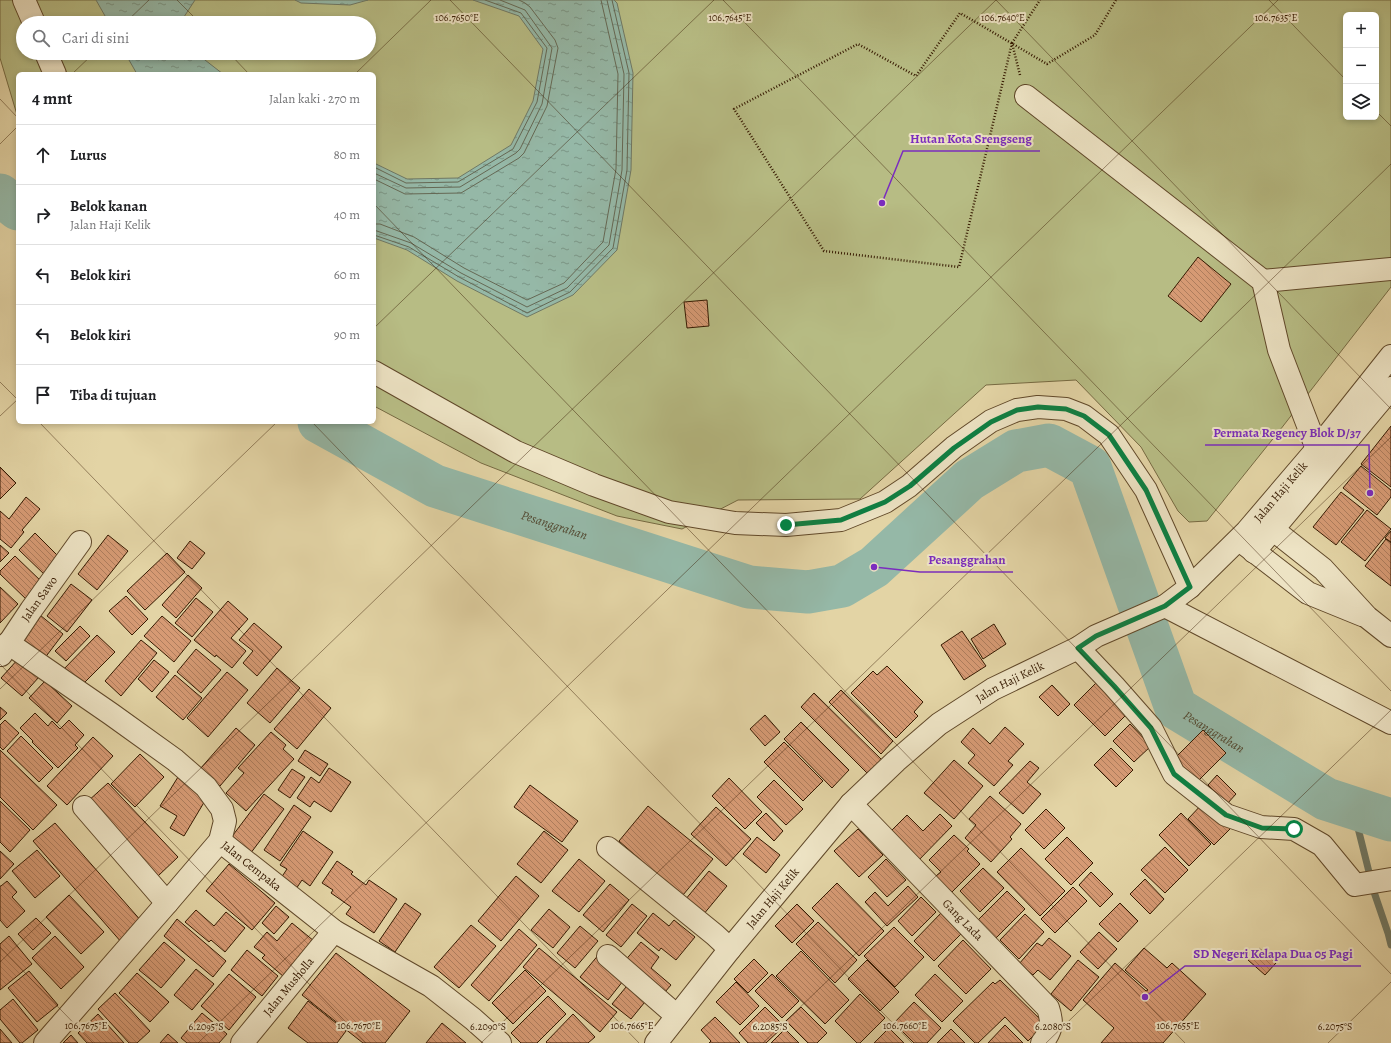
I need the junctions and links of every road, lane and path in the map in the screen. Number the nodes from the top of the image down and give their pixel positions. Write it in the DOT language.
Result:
graph roads {
  1 [pos="24,0"];
  2 [pos="1040,0"];
  3 [pos="1116,0"];
  4 [pos="31,16"];
  5 [pos="1012,43"];
  6 [pos="49,60"];
  7 [pos="54,72"];
  8 [pos="1026,96"];
  9 [pos="1391,269"];
  10 [pos="1263,281"];
  11 [pos="1391,356"];
  12 [pos="376,373"];
  13 [pos="1391,388"];
  14 [pos="1316,449"];
  15 [pos="1265,524"];
  16 [pos="80,542"];
  17 [pos="1246,546"];
  18 [pos="1190,587"];
  19 [pos="1161,608"];
  20 [pos="1367,617"];
  21 [pos="1391,636"];
  22 [pos="1078,648"];
  23 [pos="4,649"];
  24 [pos="1391,723"];
  25 [pos="851,804"];
  26 [pos="84,807"];
  27 [pos="220,841"];
  28 [pos="608,848"];
  29 [pos="1391,879"];
  30 [pos="168,903"];
  31 [pos="334,931"];
  32 [pos="730,949"];
  33 [pos="608,956"];
  34 [pos="677,1016"];
  35 [pos="45,1043"];
  36 [pos="242,1043"];
  37 [pos="500,1043"];
  38 [pos="656,1043"];
  39 [pos="1042,1043"];
  1 -- 4 [label="street"];
  2 -- 5 [label="path"];
  3 -- 5 [label="path"];
  5 -- 5 [label="path"];
  5 -- 8 [label="path"];
  6 -- 7 [label="street"];
  8 -- 10 [label="street"];
  9 -- 10 [label="street"];
  10 -- 14 [label="street"];
  11 -- 14 [label="street, Jalan Haji Kelik"];
  12 -- 18 [label="street"];
  13 -- 15 [label="street"];
  14 -- 15 [label="street, Jalan Haji Kelik"];
  15 -- 17 [label="street, Jalan Haji Kelik"];
  15 -- 20 [label="street"];
  16 -- 23 [label="street, Jalan Sawo"];
  17 -- 18 [label="street, Jalan Haji Kelik"];
  17 -- 20 [label="street"];
  18 -- 19 [label="street, Jalan Haji Kelik"];
  19 -- 22 [label="street, Jalan Haji Kelik"];
  19 -- 24 [label="street"];
  20 -- 21 [label="street"];
  22 -- 25 [label="street, Jalan Haji Kelik"];
  22 -- 29 [label="street"];
  23 -- 27 [label="street"];
  25 -- 32 [label="street, Jalan Haji Kelik"];
  25 -- 39 [label="street, Gang Lada"];
  26 -- 30 [label="street"];
  27 -- 30 [label="street, Jalan Cempaka"];
  27 -- 31 [label="street, Jalan Cempaka"];
  28 -- 32 [label="street"];
  30 -- 35 [label="street, Jalan Cempaka"];
  31 -- 36 [label="street, Jalan Musholla"];
  31 -- 37 [label="street, Jalan Cempaka"];
  32 -- 34 [label="street, Jalan Haji Kelik"];
  33 -- 34 [label="street"];
  34 -- 38 [label="street, Jalan Haji Kelik"];
}
